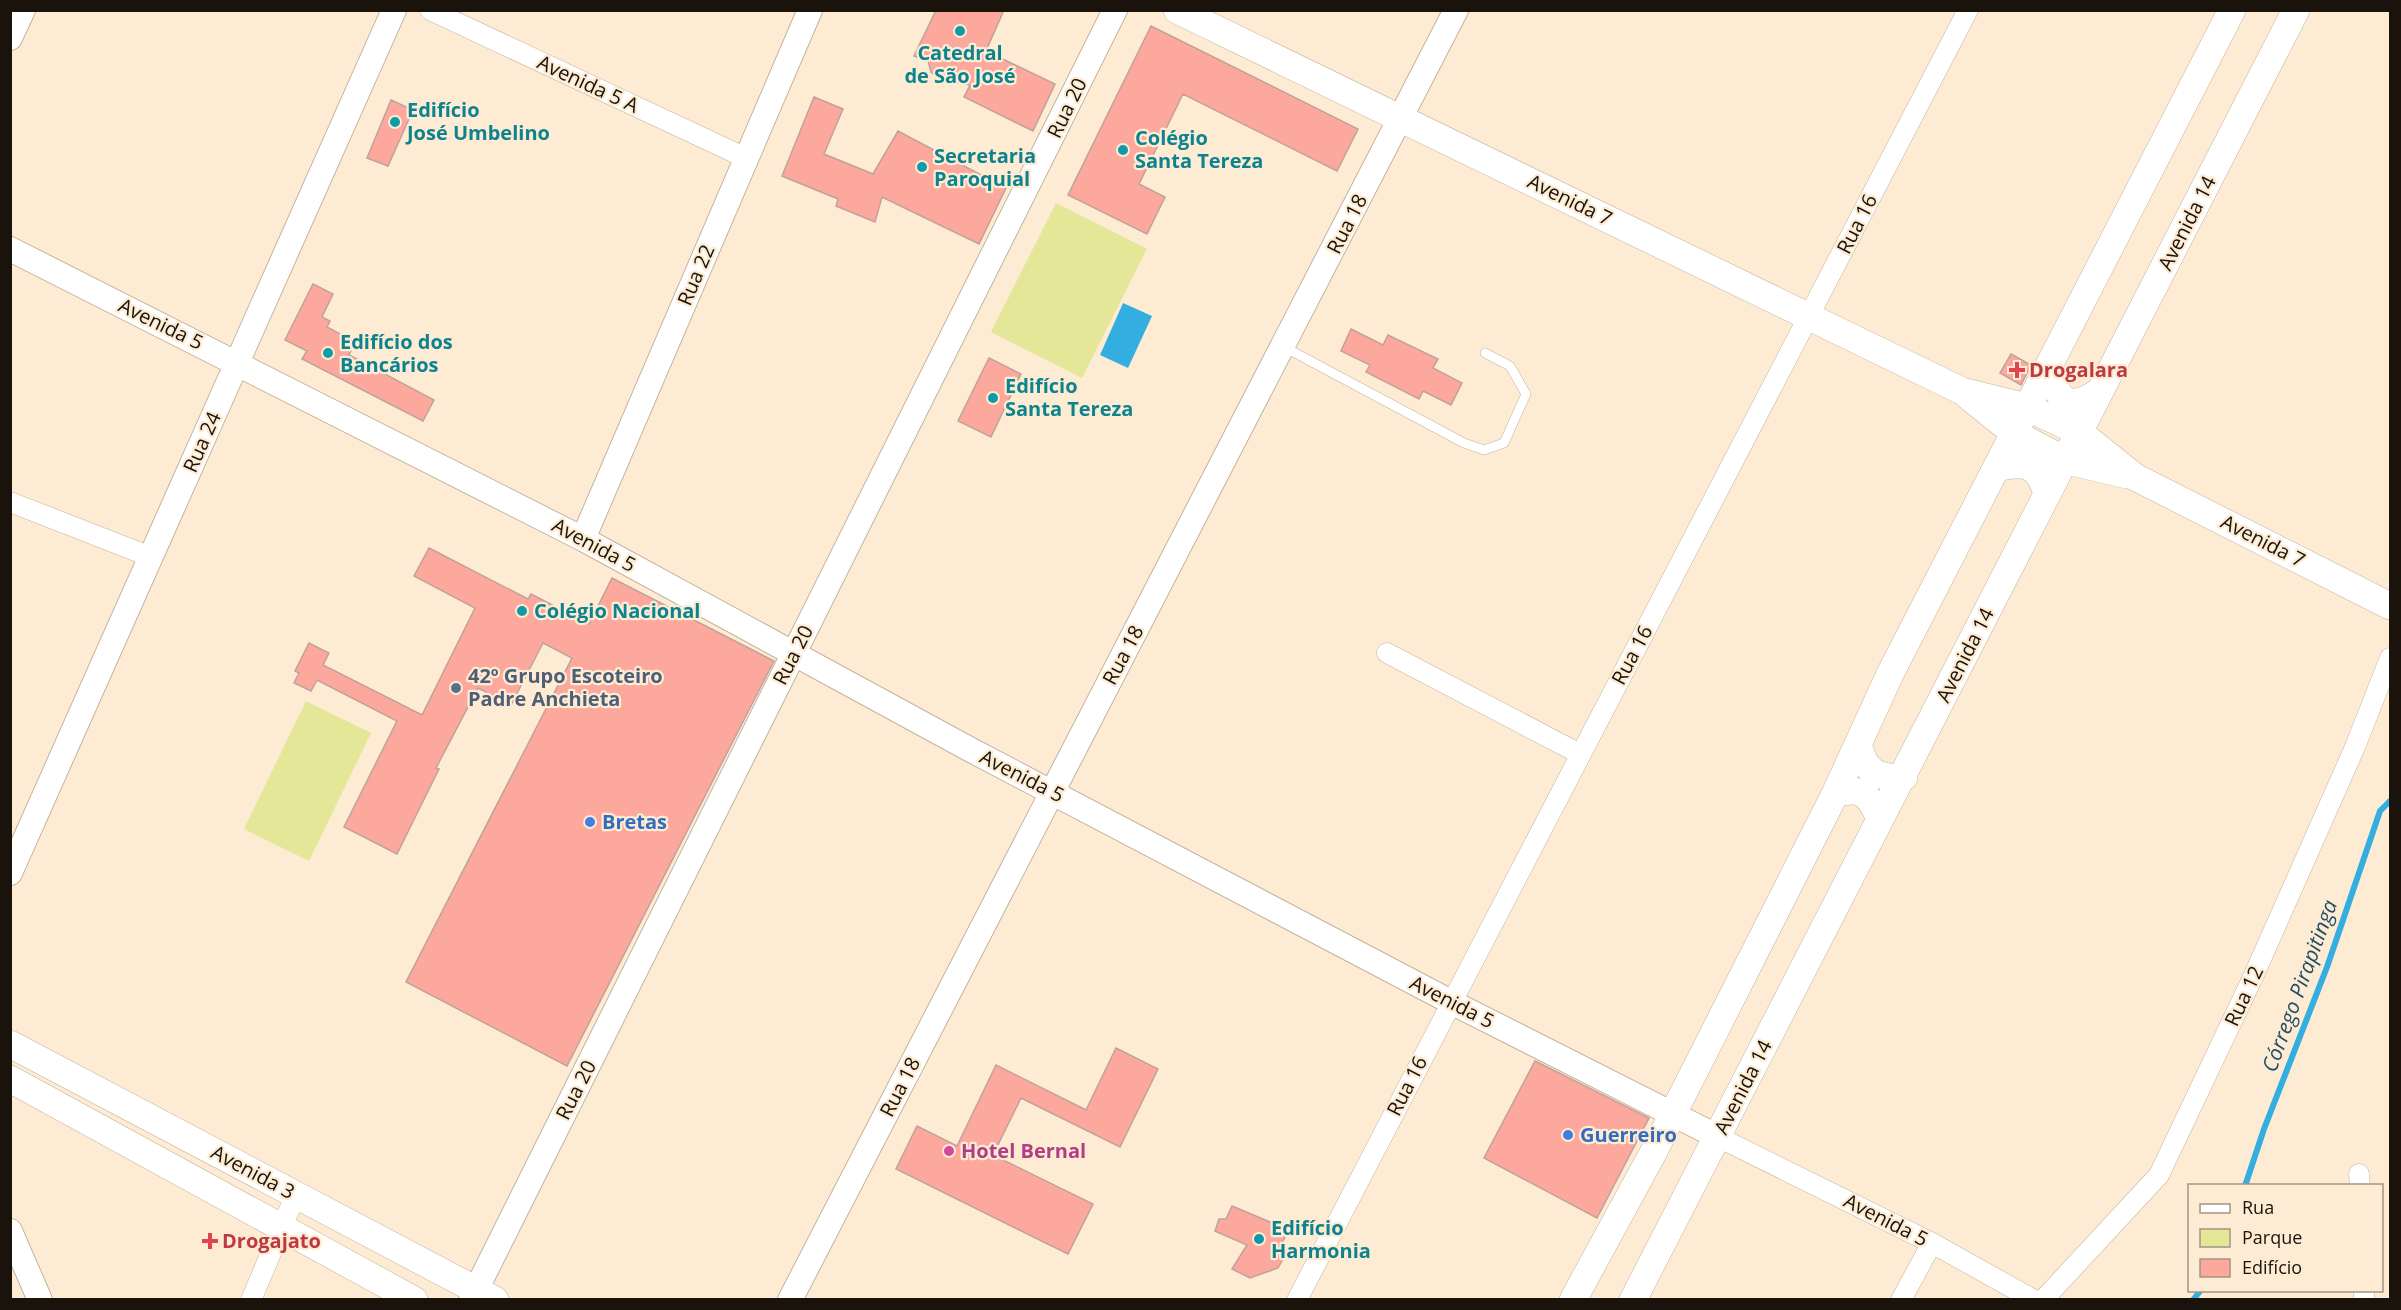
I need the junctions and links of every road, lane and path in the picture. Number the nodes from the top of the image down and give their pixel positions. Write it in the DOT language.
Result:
graph roads {
  1 [pos="23,10"];
  2 [pos="394,10"];
  3 [pos="430,10"];
  4 [pos="810,10"];
  5 [pos="1116,10"];
  6 [pos="1178,10"];
  7 [pos="1456,10"];
  8 [pos="1968,10"];
  9 [pos="2232,10"];
  10 [pos="2291,12"];
  11 [pos="11,37"];
  12 [pos="1402,118"];
  13 [pos="746,158"];
  14 [pos="10,249"];
  15 [pos="1810,317"];
  16 [pos="1284,347"];
  17 [pos="1485,353"];
  18 [pos="238,362"];
  19 [pos="2050,366"];
  20 [pos="2100,391"];
  21 [pos="1962,392"];
  22 [pos="2027,407"];
  23 [pos="2079,432"];
  24 [pos="2013,433"];
  25 [pos="2064,460"];
  26 [pos="1996,468"];
  27 [pos="2135,477"];
  28 [pos="2047,493"];
  29 [pos="10,502"];
  30 [pos="584,540"];
  31 [pos="151,557"];
  32 [pos="2391,606"];
  33 [pos="794,653"];
  34 [pos="1387,653"];
  35 [pos="2391,658"];
  36 [pos="1859,747"];
  37 [pos="1580,754"];
  38 [pos="1904,777"];
  39 [pos="1051,791"];
  40 [pos="1835,794"];
  41 [pos="1880,819"];
  42 [pos="10,873"];
  43 [pos="1451,1002"];
  44 [pos="10,1044"];
  45 [pos="10,1079"];
  46 [pos="1672,1113"];
  47 [pos="1718,1137"];
  48 [pos="296,1194"];
  49 [pos="282,1228"];
  50 [pos="10,1231"];
  51 [pos="1932,1243"];
  52 [pos="481,1296"];
  53 [pos="40,1299"];
  54 [pos="251,1299"];
  55 [pos="414,1299"];
  56 [pos="790,1299"];
  57 [pos="1297,1299"];
  58 [pos="1573,1299"];
  59 [pos="1633,1299"];
  60 [pos="1901,1299"];
  61 [pos="2034,1299"];
  62 [pos="2043,1299"];
  1 -- 11 [label="street"];
  2 -- 18 [label="street, Rua 24"];
  3 -- 13 [label="street, Avenida 5 A"];
  4 -- 13 [label="street, Rua 22"];
  5 -- 33 [label="street, Rua 20"];
  6 -- 12 [label="main road, Avenida 7"];
  7 -- 12 [label="street, Rua 18"];
  8 -- 15 [label="street, Rua 16"];
  9 -- 19 [label="main road"];
  10 -- 20 [label="main road, Avenida 14"];
  12 -- 15 [label="main road, Avenida 7"];
  12 -- 16 [label="street, Rua 18"];
  13 -- 30 [label="street, Rua 22"];
  14 -- 18 [label="street, Avenida 5"];
  15 -- 21 [label="main road, Avenida 7"];
  15 -- 37 [label="street, Rua 16"];
  16 -- 17 [label="lane"];
  16 -- 39 [label="street, Rua 18"];
  18 -- 30 [label="street, Avenida 5"];
  18 -- 31 [label="street, Rua 24"];
  19 -- 20 [label="main road"];
  19 -- 22 [label="main road"];
  20 -- 23 [label="main road, Avenida 14"];
  21 -- 22 [label="main road, Avenida 7"];
  21 -- 24 [label="main road, Avenida 7"];
  22 -- 23 [label="main road, Avenida 7"];
  22 -- 24 [label="main road"];
  23 -- 25 [label="main road, Avenida 14"];
  23 -- 27 [label="main road, Avenida 7"];
  24 -- 25 [label="main road, Avenida 7"];
  24 -- 26 [label="main road"];
  25 -- 27 [label="main road, Avenida 7"];
  25 -- 28 [label="main road, Avenida 14"];
  26 -- 28 [label="main road"];
  26 -- 36 [label="main road"];
  27 -- 32 [label="main road, Avenida 7"];
  28 -- 38 [label="main road, Avenida 14"];
  29 -- 31 [label="street"];
  30 -- 33 [label="street, Avenida 5"];
  31 -- 42 [label="street, Rua 24"];
  33 -- 39 [label="street, Avenida 5"];
  33 -- 52 [label="street, Rua 20"];
  34 -- 37 [label="street"];
  35 -- 62 [label="street, Rua 12"];
  36 -- 38 [label="main road"];
  36 -- 40 [label="main road"];
  37 -- 43 [label="street, Rua 16"];
  38 -- 41 [label="main road, Avenida 14"];
  39 -- 43 [label="street, Avenida 5"];
  39 -- 56 [label="street, Rua 18"];
  40 -- 41 [label="main road"];
  40 -- 46 [label="main road"];
  41 -- 47 [label="main road, Avenida 14"];
  43 -- 46 [label="street, Avenida 5"];
  43 -- 57 [label="street, Rua 16"];
  44 -- 48 [label="main road, Avenida 3"];
  45 -- 49 [label="main road, Avenida 3"];
  46 -- 47 [label="street, Avenida 5"];
  46 -- 58 [label="main road"];
  47 -- 51 [label="street, Avenida 5"];
  47 -- 59 [label="main road, Avenida 14"];
  48 -- 49 [label="street"];
  48 -- 52 [label="main road, Avenida 3"];
  49 -- 54 [label="street"];
  49 -- 55 [label="main road, Avenida 3"];
  50 -- 53 [label="street"];
  51 -- 60 [label="street"];
  51 -- 61 [label="street, Avenida 5"];
}
